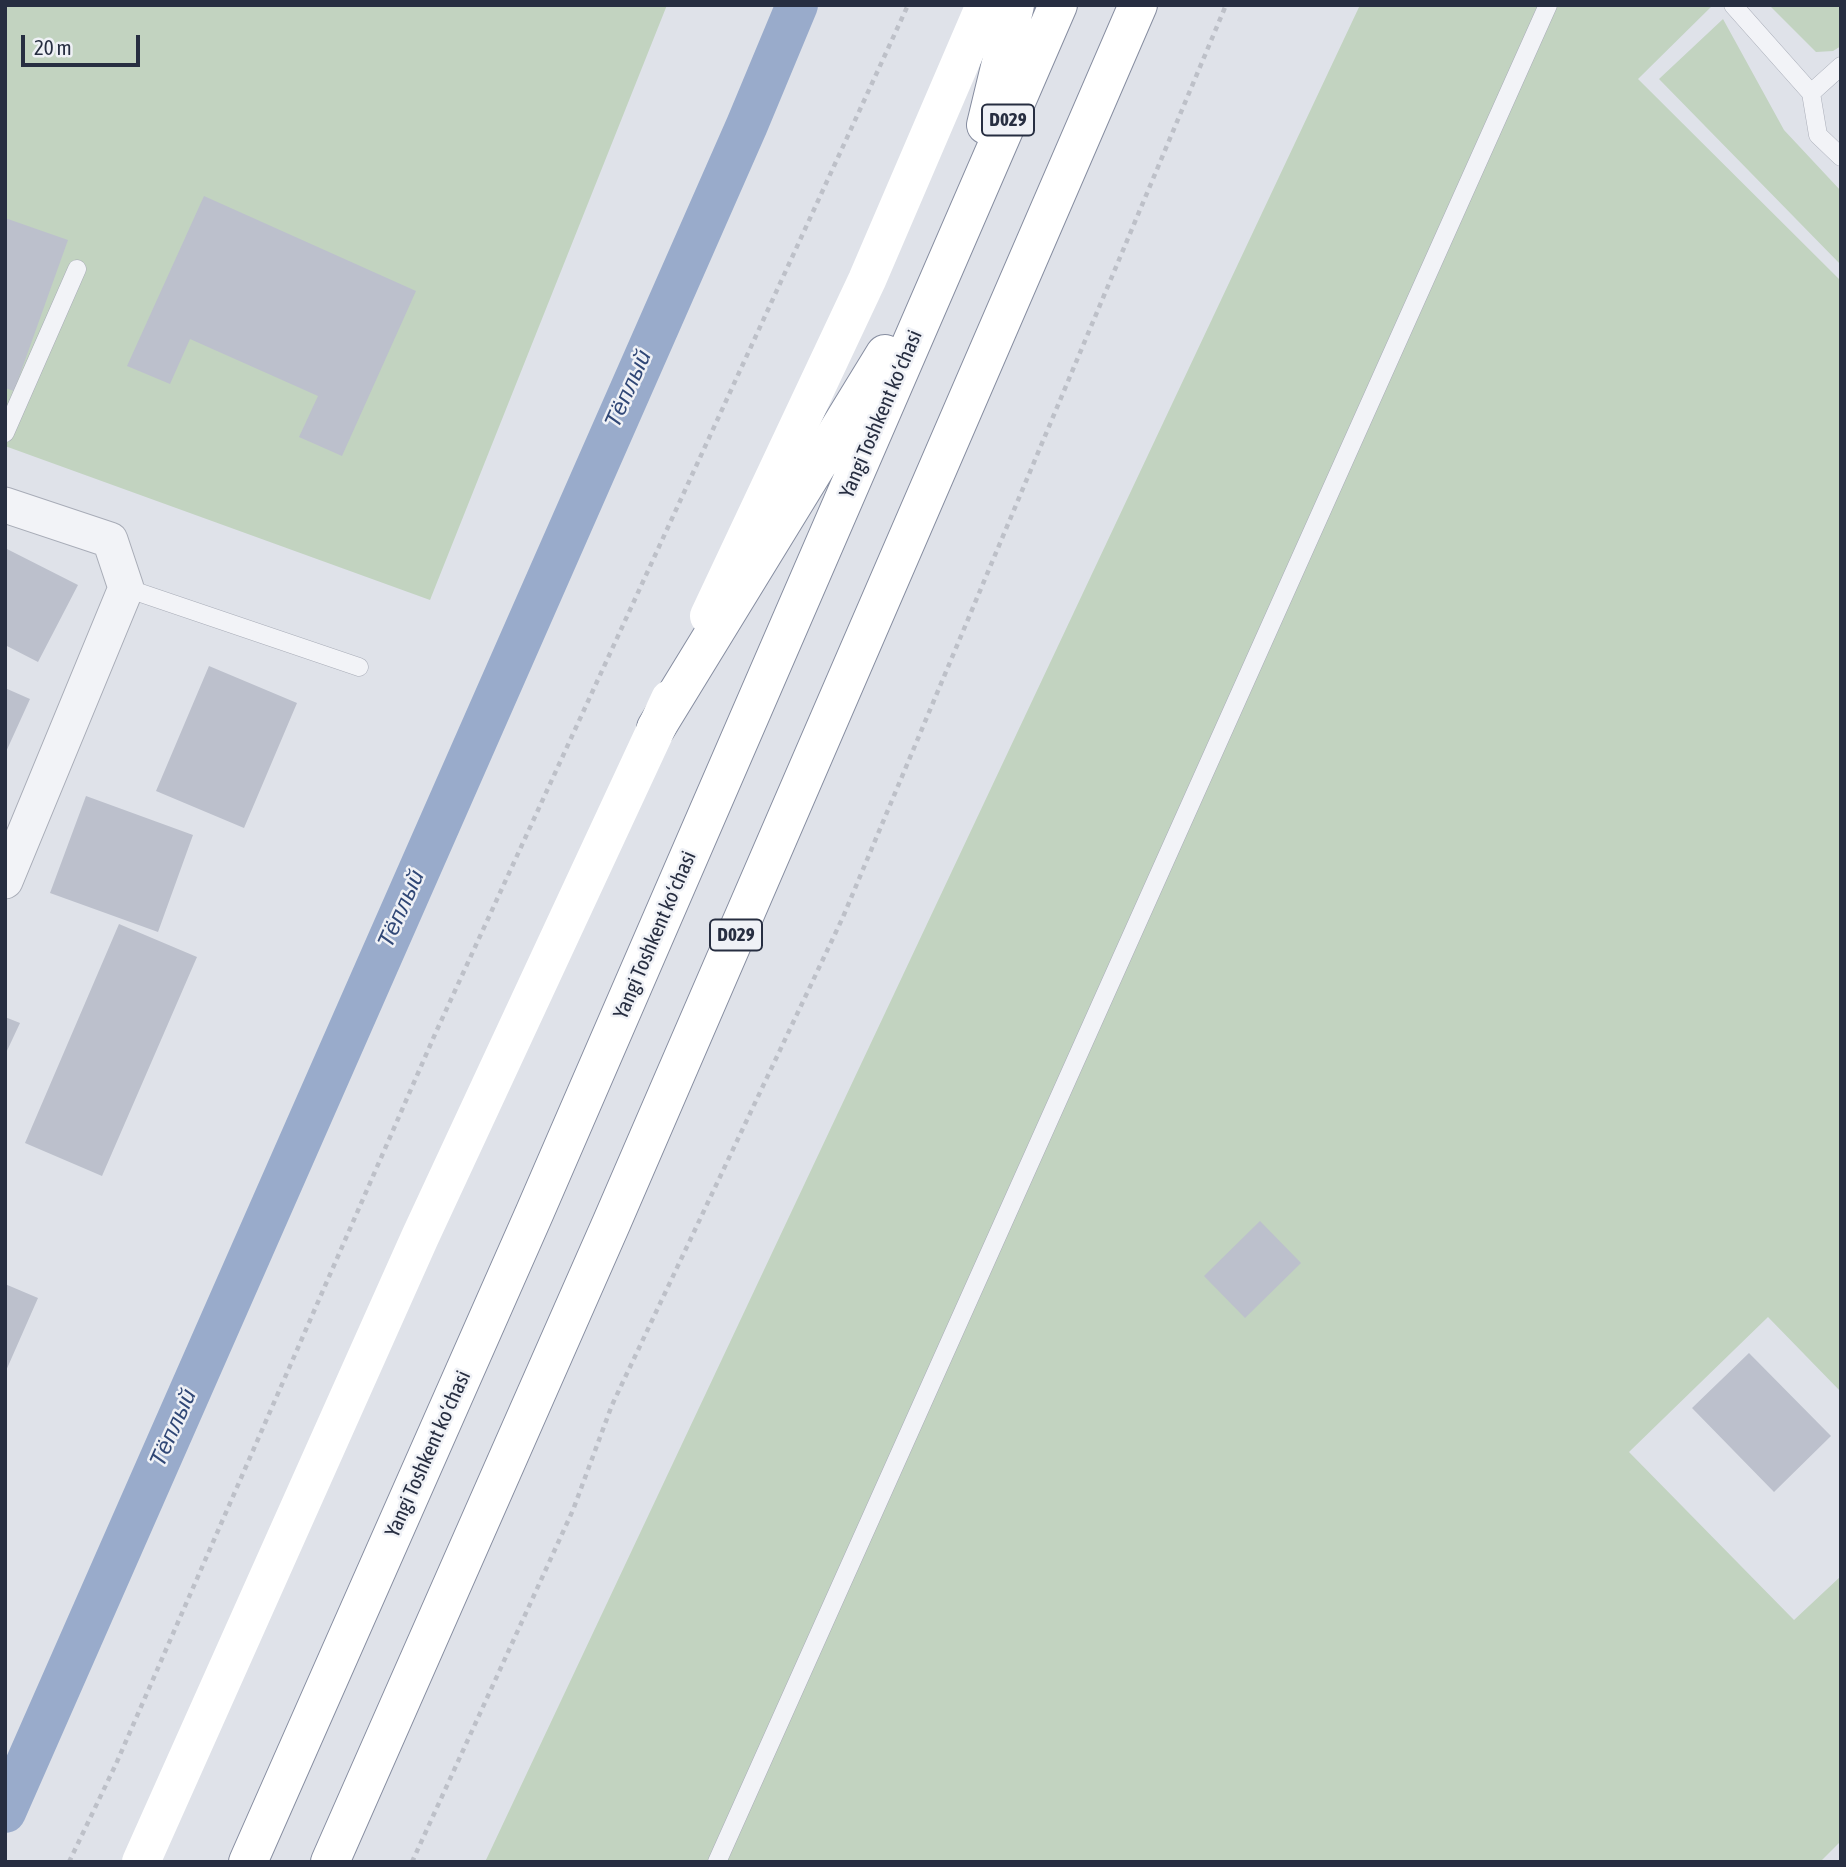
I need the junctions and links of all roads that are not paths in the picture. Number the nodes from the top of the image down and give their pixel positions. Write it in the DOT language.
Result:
graph roads {
  1 [pos="985,5"];
  2 [pos="1015,5"];
  3 [pos="1058,5"];
  4 [pos="1138,5"];
  5 [pos="1548,5"];
  6 [pos="1733,5"];
  7 [pos="1841,66"];
  8 [pos="1811,93"];
  9 [pos="1841,157"];
  10 [pos="958,235"];
  11 [pos="77,270"];
  12 [pos="5,433"];
  13 [pos="5,505"];
  14 [pos="126,588"];
  15 [pos="359,667"];
  16 [pos="656,728"];
  17 [pos="5,881"];
  18 [pos="141,1862"];
  19 [pos="248,1862"];
  20 [pos="330,1862"];
  21 [pos="717,1862"];
  1 -- 16 [label="main road"];
  2 -- 10 [label="main road"];
  3 -- 10 [label="main road, Yangi Toshkent ko‘chasi / D029"];
  4 -- 20 [label="main road, D029"];
  5 -- 21 [label="lane"];
  6 -- 8 [label="lane"];
  7 -- 8 [label="lane"];
  8 -- 9 [label="lane"];
  10 -- 16 [label="main road"];
  10 -- 19 [label="main road, Yangi Toshkent ko‘chasi / D029"];
  11 -- 12 [label="lane"];
  13 -- 14 [label="street"];
  14 -- 15 [label="lane"];
  14 -- 17 [label="street"];
  16 -- 18 [label="main road"];
}
